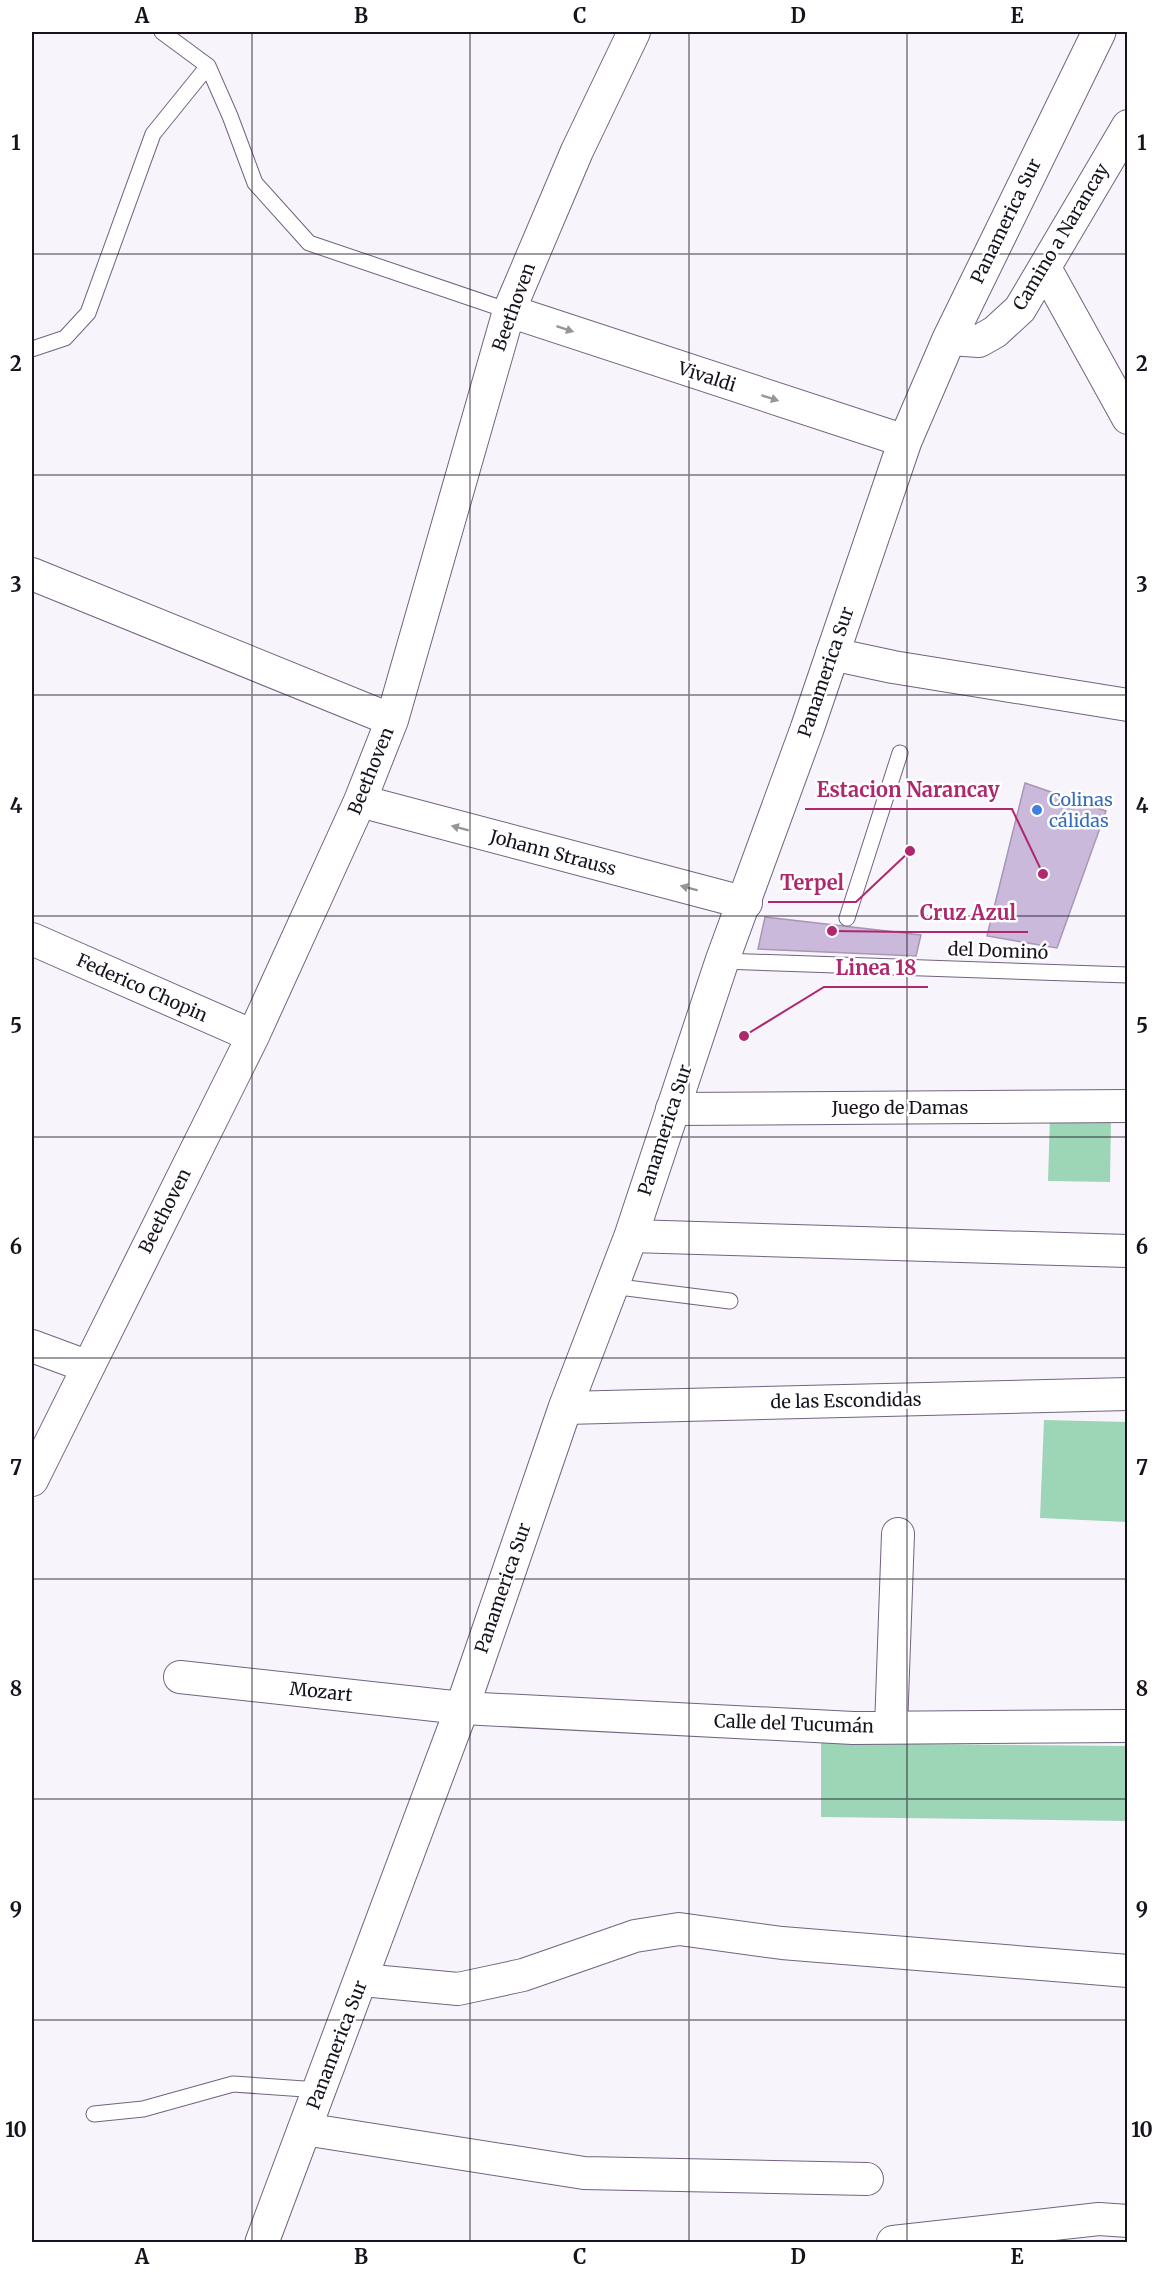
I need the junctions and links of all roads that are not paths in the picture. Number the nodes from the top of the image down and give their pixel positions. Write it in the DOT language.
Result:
graph roads {
  1 [pos="162,32"];
  2 [pos="634,32"];
  3 [pos="1099,32"];
  4 [pos="208,66"];
  5 [pos="1128,126"];
  6 [pos="1044,267"];
  7 [pos="509,311"];
  8 [pos="949,339"];
  9 [pos="32,349"];
  10 [pos="1117,372"];
  11 [pos="1128,418"];
  12 [pos="905,441"];
  13 [pos="32,574"];
  14 [pos="832,654"];
  15 [pos="1128,705"];
  16 [pos="392,720"];
  17 [pos="900,753"];
  18 [pos="360,801"];
  19 [pos="746,903"];
  20 [pos="848,918"];
  21 [pos="32,939"];
  22 [pos="722,961"];
  23 [pos="1128,975"];
  24 [pos="253,1036"];
  25 [pos="1128,1106"];
  26 [pos="672,1109"];
  27 [pos="631,1236"];
  28 [pos="1128,1251"];
  29 [pos="611,1286"];
  30 [pos="730,1301"];
  31 [pos="32,1346"];
  32 [pos="86,1366"];
  33 [pos="1128,1394"];
  34 [pos="565,1408"];
  35 [pos="32,1480"];
  36 [pos="898,1534"];
  37 [pos="180,1677"];
  38 [pos="462,1708"];
  39 [pos="1128,1726"];
  40 [pos="891,1727"];
  41 [pos="1128,1971"];
  42 [pos="362,1980"];
  43 [pos="319,2090"];
  44 [pos="94,2114"];
  45 [pos="304,2129"];
  46 [pos="867,2179"];
  47 [pos="1128,2221"];
  48 [pos="262,2242"];
  49 [pos="893,2242"];
  1 -- 4 [label="lane"];
  2 -- 7 [label="street, Beethoven"];
  3 -- 8 [label="highway, Panamerica Sur"];
  4 -- 7 [label="lane"];
  4 -- 9 [label="lane"];
  5 -- 6 [label="street, Camino a Narancay"];
  6 -- 8 [label="street, Camino a Narancay"];
  6 -- 10 [label="street"];
  7 -- 12 [label="street, Vivaldi, one-way"];
  7 -- 16 [label="street, Beethoven"];
  8 -- 12 [label="highway, Panamerica Sur"];
  10 -- 11 [label="street"];
  12 -- 14 [label="highway, Panamerica Sur"];
  13 -- 16 [label="street"];
  14 -- 15 [label="street"];
  14 -- 19 [label="highway, Panamerica Sur"];
  16 -- 18 [label="street, Beethoven"];
  17 -- 20 [label="lane"];
  19 -- 18 [label="street, Johann Strauss, one-way"];
  18 -- 24 [label="street, Beethoven"];
  19 -- 22 [label="highway, Panamerica Sur"];
  21 -- 24 [label="street, Federico Chopin"];
  22 -- 23 [label="lane, del Dominó"];
  22 -- 26 [label="highway, Panamerica Sur"];
  24 -- 32 [label="street, Beethoven"];
  25 -- 26 [label="street, Juego de Damas"];
  26 -- 27 [label="highway, Panamerica Sur"];
  27 -- 28 [label="street"];
  27 -- 29 [label="highway, Panamerica Sur"];
  29 -- 30 [label="lane"];
  29 -- 34 [label="highway, Panamerica Sur"];
  31 -- 32 [label="street"];
  32 -- 35 [label="street, Beethoven"];
  33 -- 34 [label="street, de las Escondidas"];
  34 -- 38 [label="highway, Panamerica Sur"];
  36 -- 40 [label="street"];
  37 -- 38 [label="street, Mozart"];
  38 -- 40 [label="street, Calle del Tucumán"];
  38 -- 42 [label="highway, Panamerica Sur"];
  39 -- 40 [label="street, Calle del Tucumán"];
  41 -- 42 [label="street"];
  42 -- 43 [label="highway, Panamerica Sur"];
  43 -- 44 [label="lane"];
  43 -- 45 [label="highway, Panamerica Sur"];
  45 -- 46 [label="street"];
  45 -- 48 [label="highway, Panamerica Sur"];
  47 -- 49 [label="street"];
}
